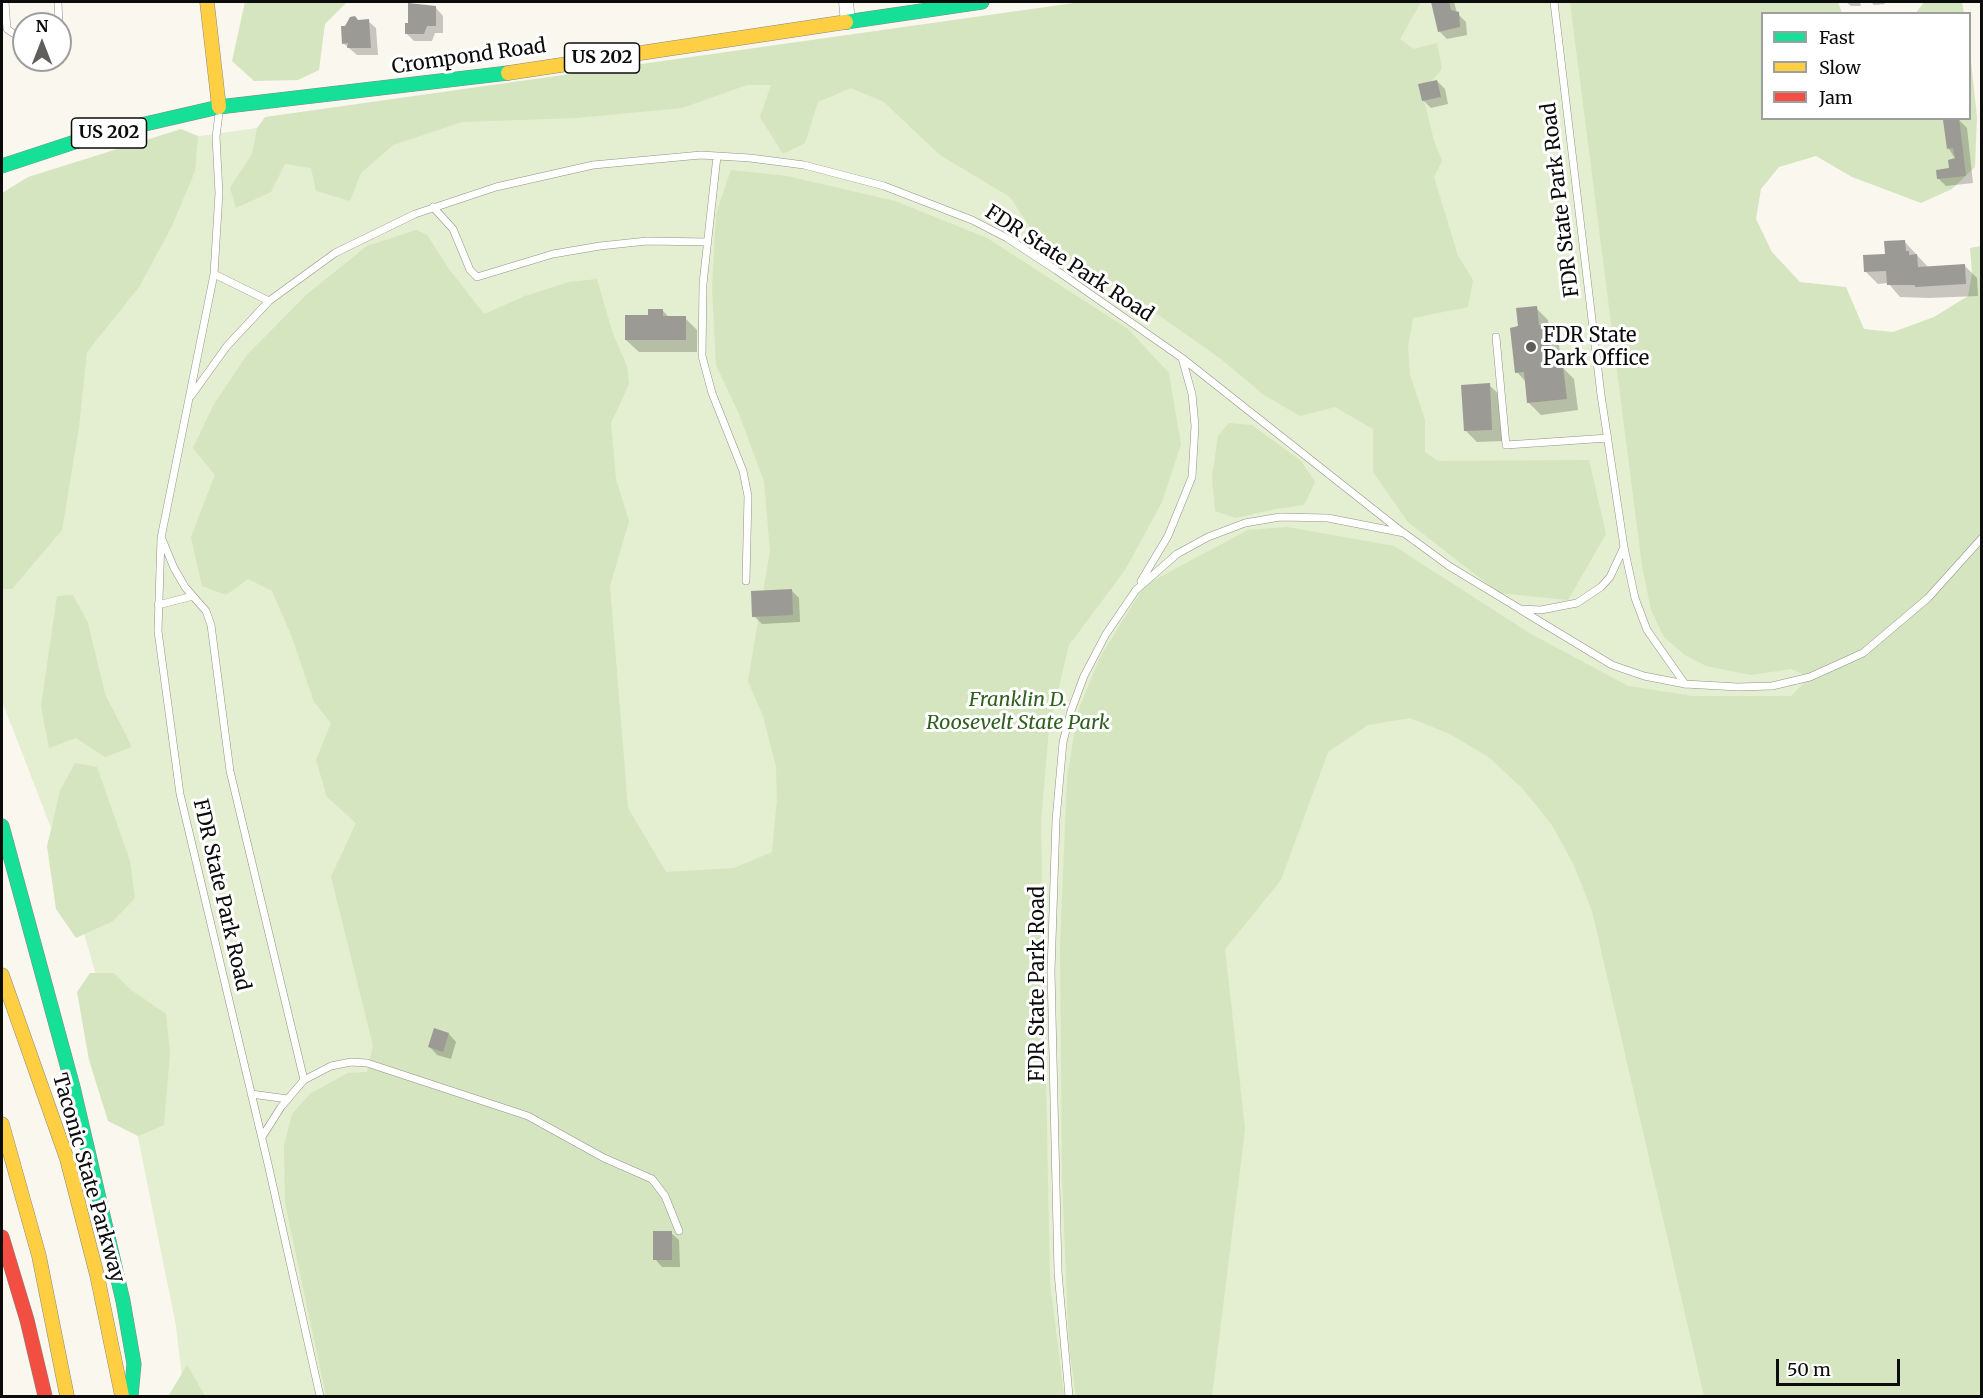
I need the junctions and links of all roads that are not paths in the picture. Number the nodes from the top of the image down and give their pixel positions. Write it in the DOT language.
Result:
graph roads {
  1 [pos="5,2"];
  2 [pos="207,2"];
  3 [pos="846,2"];
  4 [pos="982,2"];
  5 [pos="1554,2"];
  6 [pos="848,22"];
  7 [pos="12,32"];
  8 [pos="219,107"];
  9 [pos="717,156"];
  10 [pos="2,166"];
  11 [pos="433,207"];
  12 [pos="708,242"];
  13 [pos="214,274"];
  14 [pos="269,301"];
  15 [pos="1497,338"];
  16 [pos="1182,358"];
  17 [pos="191,396"];
  18 [pos="1608,438"];
  19 [pos="1404,533"];
  20 [pos="161,538"];
  21 [pos="1982,538"];
  22 [pos="1624,547"];
  23 [pos="746,580"];
  24 [pos="1137,590"];
  25 [pos="193,597"];
  26 [pos="158,605"];
  27 [pos="1520,609"];
  28 [pos="1685,684"];
  29 [pos="2,826"];
  30 [pos="2,975"];
  31 [pos="304,1080"];
  32 [pos="251,1094"];
  33 [pos="288,1099"];
  34 [pos="2,1124"];
  35 [pos="262,1137"];
  36 [pos="679,1231"];
  37 [pos="2,1237"];
  38 [pos="45,1396"];
  39 [pos="67,1396"];
  40 [pos="122,1396"];
  41 [pos="130,1396"];
  42 [pos="320,1396"];
  43 [pos="1069,1396"];
  1 -- 7 [label="lane"];
  2 -- 8 [label="main road"];
  3 -- 6 [label="street"];
  4 -- 6 [label="main road, Crompond Road / US 202"];
  5 -- 18 [label="lane, FDR State Park Road"];
  6 -- 8 [label="main road, Crompond Road / US 202"];
  8 -- 10 [label="main road, Crompond Road / US 202"];
  8 -- 13 [label="lane, FDR State Park Road"];
  9 -- 11 [label="lane, FDR State Park Road"];
  9 -- 12 [label="lane"];
  9 -- 16 [label="lane, FDR State Park Road"];
  11 -- 12 [label="lane"];
  11 -- 14 [label="lane, FDR State Park Road"];
  12 -- 23 [label="lane"];
  13 -- 14 [label="lane"];
  13 -- 17 [label="lane, FDR State Park Road"];
  14 -- 17 [label="lane, FDR State Park Road"];
  15 -- 18 [label="lane"];
  16 -- 19 [label="lane, FDR State Park Road"];
  16 -- 24 [label="lane, FDR State Park Road"];
  17 -- 20 [label="lane, FDR State Park Road"];
  18 -- 22 [label="lane, FDR State Park Road"];
  19 -- 24 [label="lane, FDR State Park Road"];
  19 -- 27 [label="lane, FDR State Park Road"];
  20 -- 25 [label="lane"];
  20 -- 26 [label="lane, FDR State Park Road"];
  21 -- 28 [label="lane, FDR State Park Road"];
  22 -- 27 [label="lane"];
  22 -- 28 [label="lane, FDR State Park Road"];
  24 -- 43 [label="lane, FDR State Park Road"];
  25 -- 26 [label="lane"];
  25 -- 31 [label="lane"];
  26 -- 32 [label="lane, FDR State Park Road"];
  27 -- 28 [label="lane, FDR State Park Road"];
  29 -- 41 [label="main road"];
  30 -- 40 [label="main road, Taconic State Parkway"];
  31 -- 33 [label="lane"];
  31 -- 36 [label="lane"];
  32 -- 33 [label="lane"];
  32 -- 35 [label="lane, FDR State Park Road"];
  33 -- 35 [label="lane"];
  34 -- 39 [label="main road"];
  35 -- 42 [label="lane, FDR State Park Road"];
  37 -- 38 [label="main road"];
}
